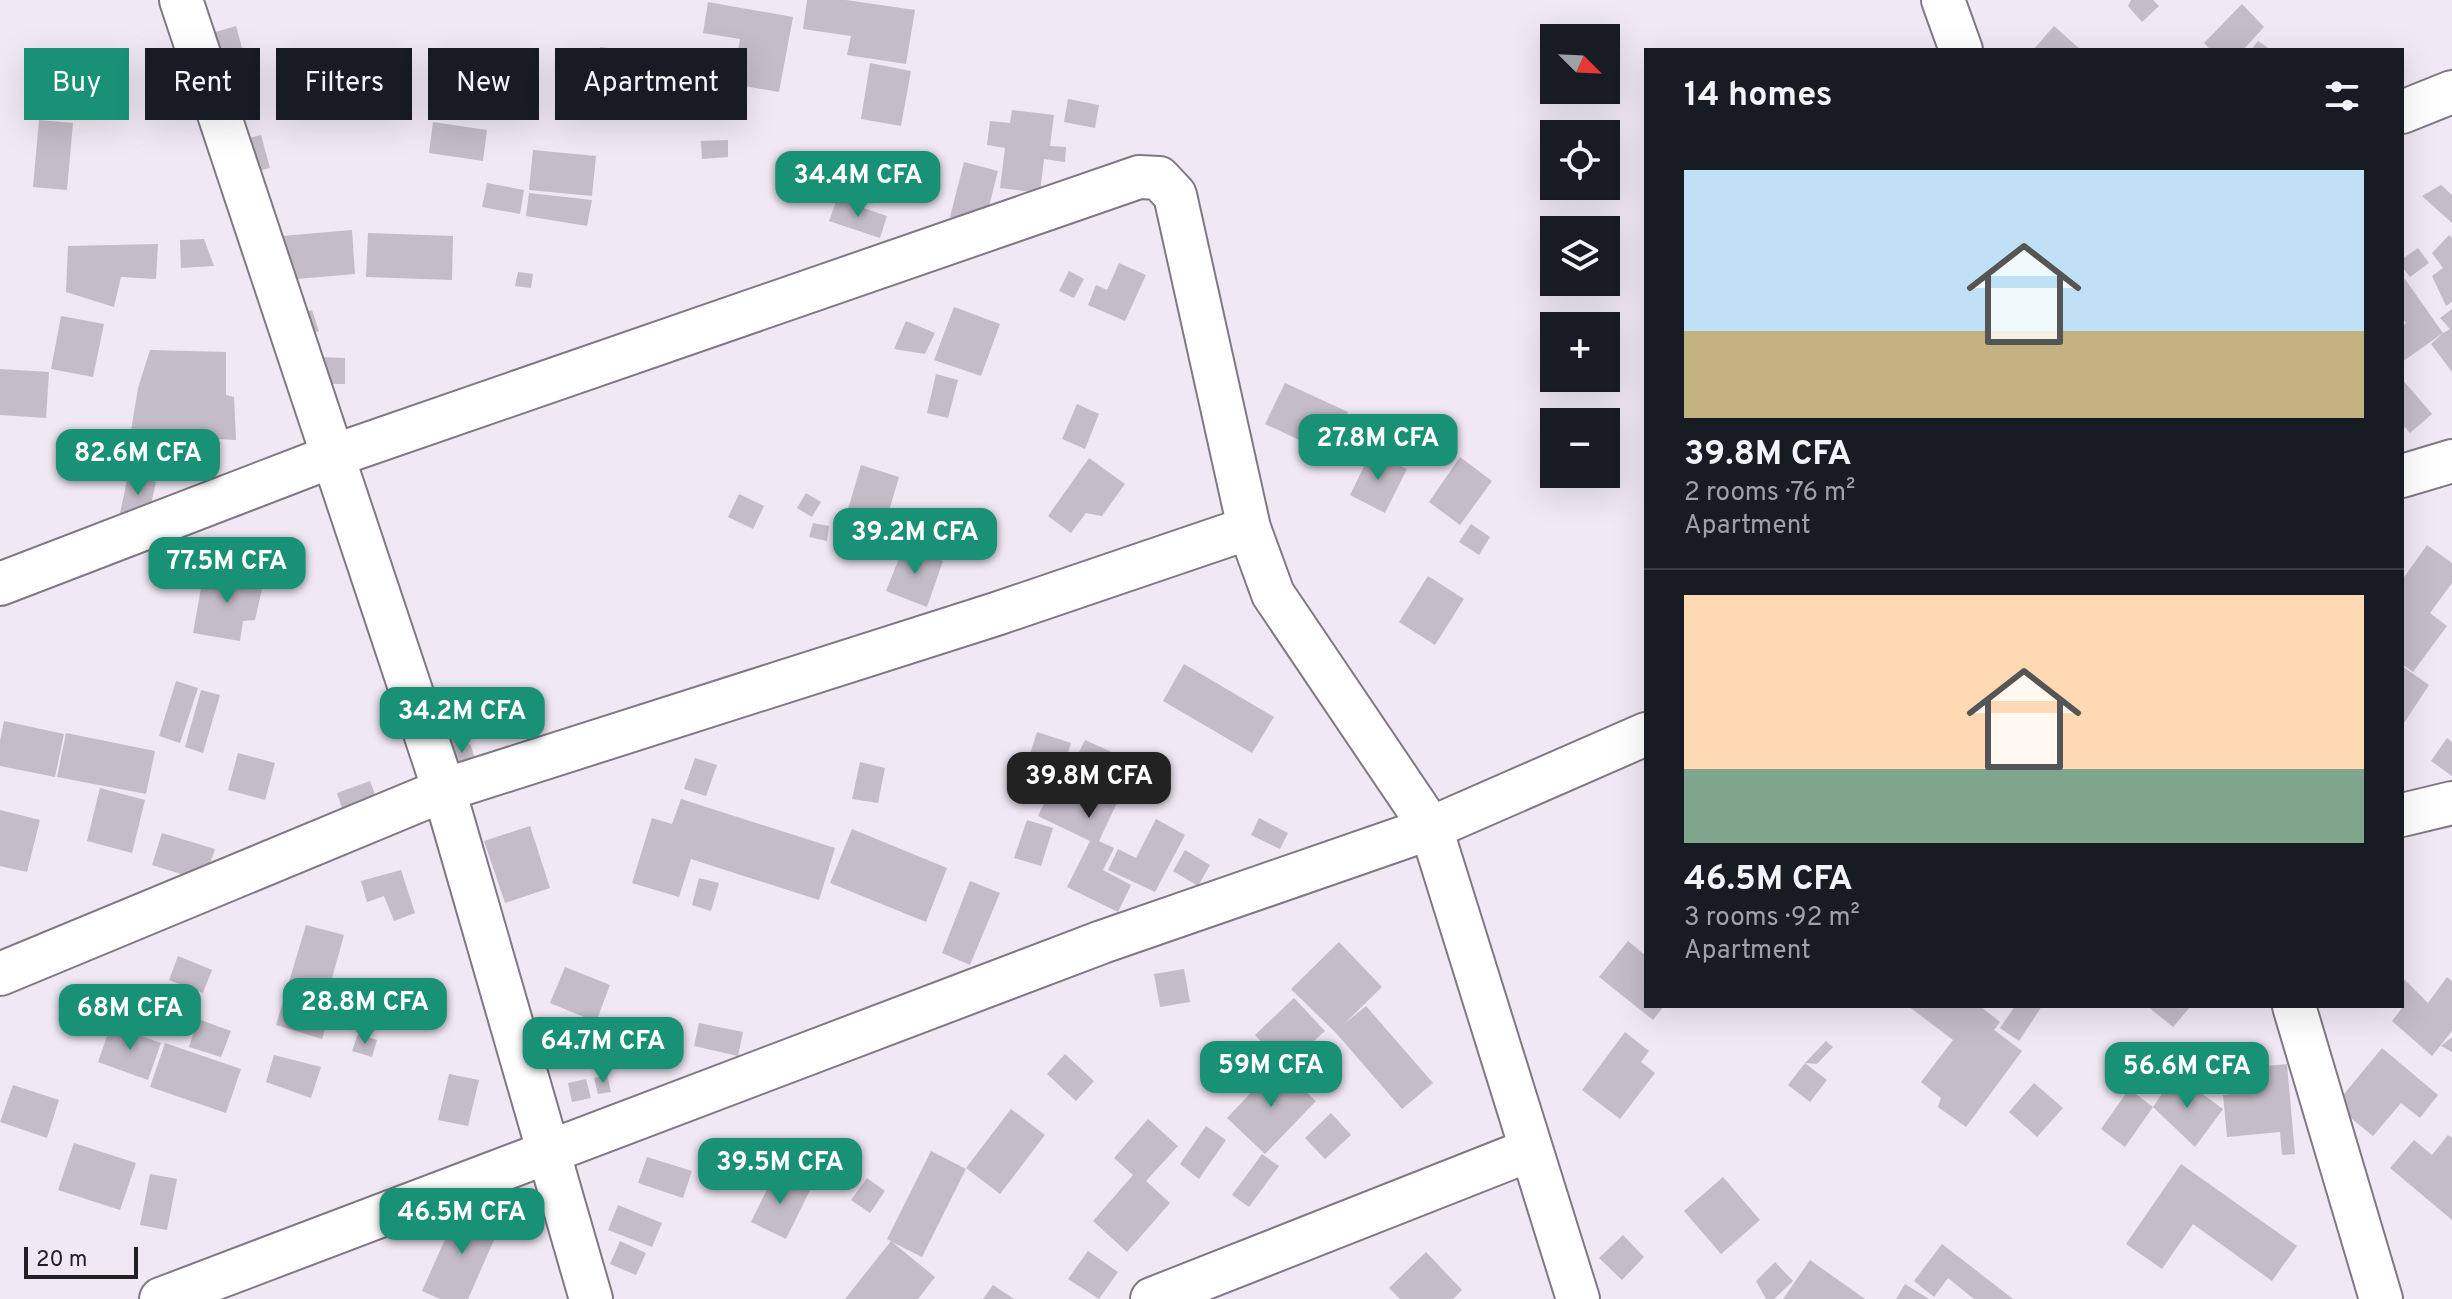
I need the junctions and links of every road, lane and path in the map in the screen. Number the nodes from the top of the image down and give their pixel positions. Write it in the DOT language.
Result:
graph roads {
  1 [pos="181,0"];
  2 [pos="1943,0"];
  3 [pos="1960,48"];
  4 [pos="2452,92"];
  5 [pos="2404,111"];
  6 [pos="333,456"];
  7 [pos="2452,461"];
  8 [pos="2404,475"];
  9 [pos="1249,528"];
  10 [pos="0,584"];
  11 [pos="1644,735"];
  12 [pos="444,790"];
  13 [pos="2452,803"];
  14 [pos="2404,815"];
  15 [pos="1431,828"];
  16 [pos="0,974"];
  17 [pos="2295,1008"];
  18 [pos="1530,1150"];
  19 [pos="549,1152"];
  20 [pos="161,1299"];
  21 [pos="591,1299"];
  22 [pos="1152,1299"];
  23 [pos="1578,1299"];
  24 [pos="2381,1299"];
  1 -- 6 [label="street"];
  2 -- 3 [label="street"];
  4 -- 5 [label="street"];
  6 -- 9 [label="street"];
  6 -- 10 [label="street"];
  6 -- 12 [label="street"];
  7 -- 8 [label="street"];
  9 -- 12 [label="street"];
  9 -- 15 [label="street"];
  11 -- 15 [label="street"];
  12 -- 16 [label="street"];
  12 -- 19 [label="street"];
  13 -- 14 [label="street"];
  15 -- 18 [label="street"];
  15 -- 19 [label="street"];
  17 -- 24 [label="street"];
  18 -- 22 [label="street"];
  18 -- 23 [label="street"];
  19 -- 20 [label="street"];
  19 -- 21 [label="street"];
}
